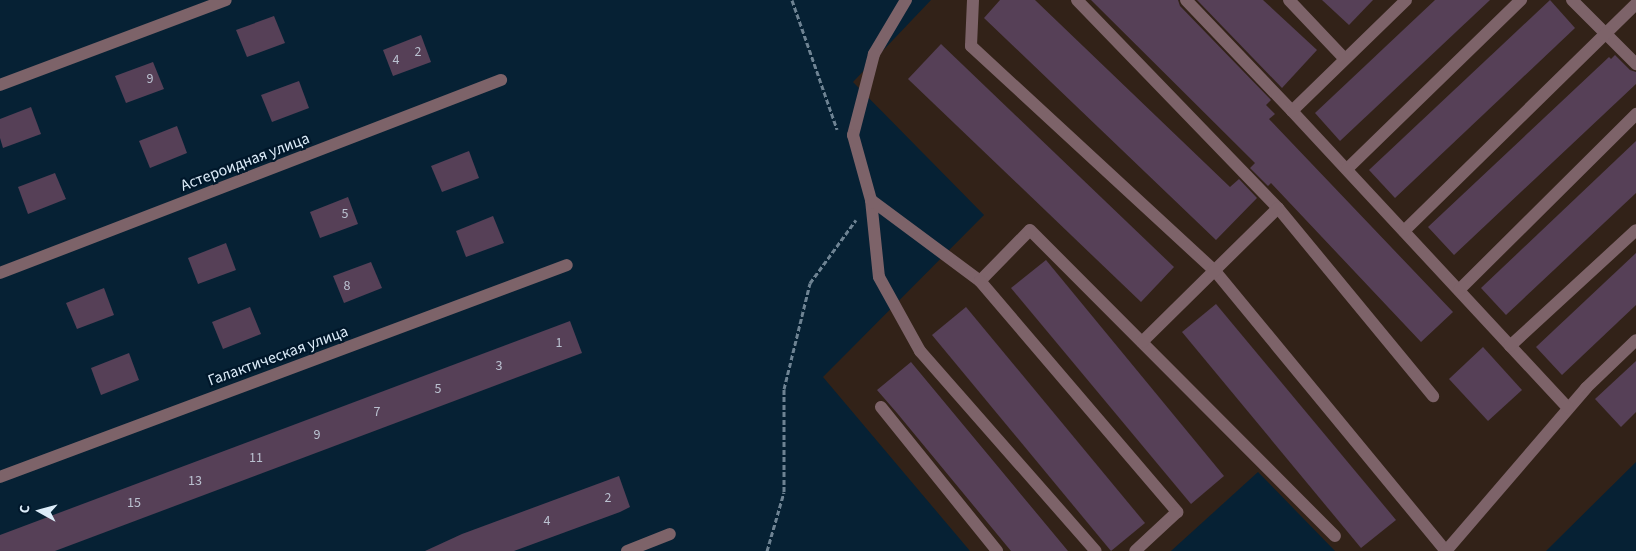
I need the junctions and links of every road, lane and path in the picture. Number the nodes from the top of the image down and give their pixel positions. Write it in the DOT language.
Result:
graph roads {
  1 [pos="226,0"];
  2 [pos="792,0"];
  3 [pos="906,0"];
  4 [pos="974,0"];
  5 [pos="1077,0"];
  6 [pos="1186,0"];
  7 [pos="1290,0"];
  8 [pos="1405,0"];
  9 [pos="1521,0"];
  10 [pos="1572,0"];
  11 [pos="1636,4"];
  12 [pos="1605,33"];
  13 [pos="1345,59"];
  14 [pos="1636,64"];
  15 [pos="501,80"];
  16 [pos="0,85"];
  17 [pos="1292,110"];
  18 [pos="1636,114"];
  19 [pos="840,137"];
  20 [pos="1347,169"];
  21 [pos="871,200"];
  22 [pos="1278,208"];
  23 [pos="1636,230"];
  24 [pos="1404,231"];
  25 [pos="567,265"];
  26 [pos="1215,272"];
  27 [pos="0,274"];
  28 [pos="980,281"];
  29 [pos="1459,290"];
  30 [pos="1636,340"];
  31 [pos="1142,342"];
  32 [pos="1510,346"];
  33 [pos="1433,396"];
  34 [pos="881,407"];
  35 [pos="1568,408"];
  36 [pos="0,477"];
  37 [pos="670,534"];
  38 [pos="1335,536"];
  39 [pos="627,551"];
  40 [pos="767,551"];
  41 [pos="998,551"];
  42 [pos="1096,551"];
  43 [pos="1135,551"];
  1 -- 16 [label="street"];
  2 -- 19 [label="path"];
  3 -- 21 [label="street"];
  4 -- 26 [label="street"];
  5 -- 22 [label="street"];
  6 -- 17 [label="street"];
  7 -- 13 [label="street"];
  8 -- 13 [label="street"];
  9 -- 20 [label="street"];
  10 -- 12 [label="street"];
  11 -- 12 [label="street"];
  12 -- 14 [label="street"];
  12 -- 24 [label="street"];
  13 -- 17 [label="street"];
  15 -- 27 [label="street, Астероидная улица"];
  17 -- 20 [label="street"];
  18 -- 29 [label="street"];
  20 -- 24 [label="street"];
  21 -- 28 [label="street"];
  21 -- 40 [label="path"];
  21 -- 42 [label="street"];
  22 -- 26 [label="street"];
  22 -- 33 [label="street"];
  23 -- 32 [label="street"];
  24 -- 29 [label="street"];
  25 -- 36 [label="street, Галактическая улица"];
  26 -- 31 [label="street"];
  26 -- 35 [label="street"];
  28 -- 31 [label="street"];
  28 -- 43 [label="street"];
  29 -- 32 [label="street"];
  30 -- 35 [label="street"];
  31 -- 38 [label="street"];
  32 -- 35 [label="street"];
  34 -- 41 [label="street"];
  37 -- 39 [label="street"];
}
